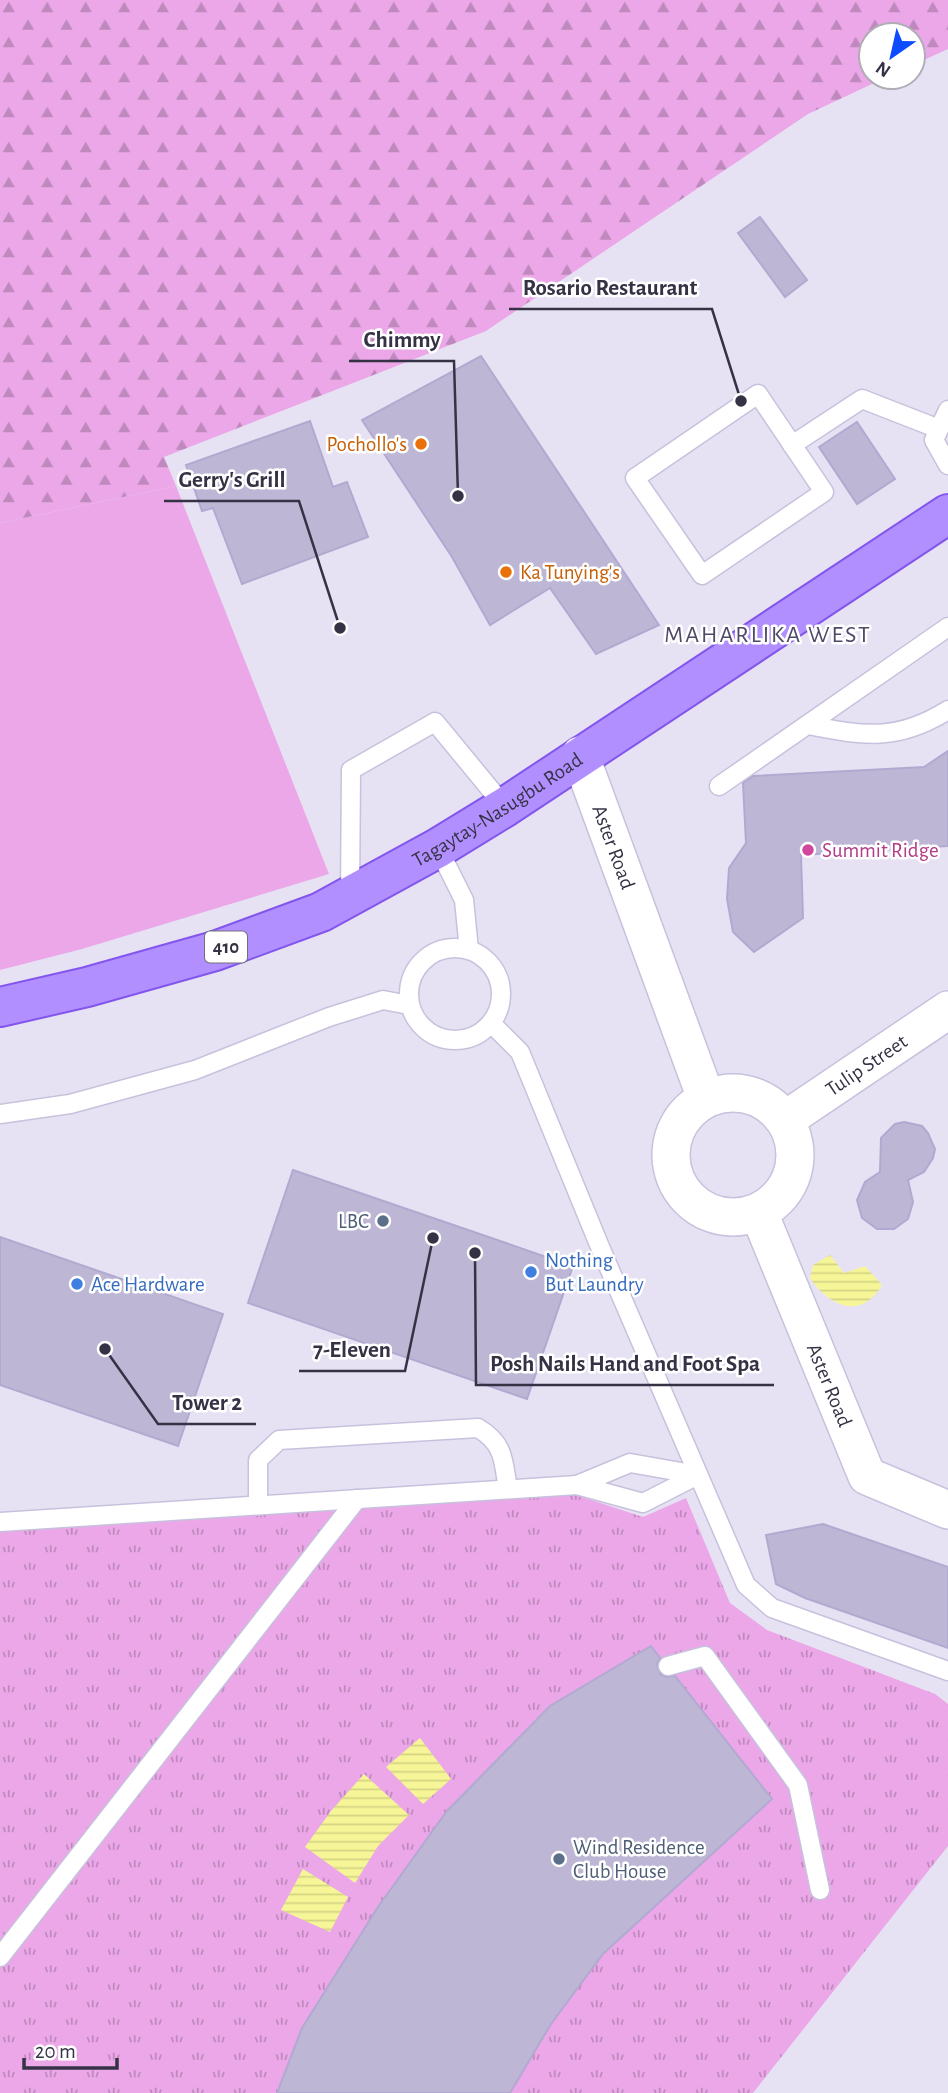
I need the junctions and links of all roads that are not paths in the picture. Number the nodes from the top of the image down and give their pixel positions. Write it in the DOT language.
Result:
graph roads {
  1 [pos="948,410"];
  2 [pos="939,429"];
  3 [pos="792,445"];
  4 [pos="948,465"];
  5 [pos="948,514"];
  6 [pos="948,627"];
  7 [pos="948,710"];
  8 [pos="808,724"];
  9 [pos="580,755"];
  10 [pos="719,786"];
  11 [pos="505,807"];
  12 [pos="438,848"];
  13 [pos="350,896"];
  14 [pos="469,950"];
  15 [pos="410,1004"];
  16 [pos="0,1007"];
  17 [pos="948,1010"];
  18 [pos="491,1023"];
  19 [pos="706,1098"];
  20 [pos="0,1114"];
  21 [pos="785,1120"];
  22 [pos="759,1213"];
  23 [pos="698,1475"];
  24 [pos="577,1485"];
  25 [pos="508,1489"];
  26 [pos="357,1499"];
  27 [pos="258,1505"];
  28 [pos="948,1510"];
  29 [pos="0,1522"];
  30 [pos="668,1666"];
  31 [pos="948,1671"];
  32 [pos="820,1890"];
  33 [pos="0,1956"];
  1 -- 2 [label="lane"];
  2 -- 3 [label="lane"];
  2 -- 4 [label="lane"];
  3 -- 3 [label="lane"];
  5 -- 9 [label="main road, Tagaytay-Nasugbu Road / 410"];
  6 -- 8 [label="lane"];
  7 -- 8 [label="lane"];
  8 -- 10 [label="lane"];
  9 -- 11 [label="main road, Tagaytay-Nasugbu Road / 410"];
  9 -- 19 [label="street, Aster Road"];
  11 -- 12 [label="main road, Tagaytay-Nasugbu Road / 410"];
  11 -- 13 [label="lane"];
  12 -- 13 [label="main road, Tagaytay-Nasugbu Road / 410"];
  12 -- 14 [label="lane"];
  13 -- 16 [label="main road, Tagaytay-Nasugbu Road / 410"];
  14 -- 15 [label="lane"];
  14 -- 18 [label="lane"];
  15 -- 18 [label="lane"];
  15 -- 20 [label="lane"];
  17 -- 21 [label="street, Tulip Street"];
  18 -- 23 [label="lane"];
  19 -- 21 [label="street"];
  19 -- 22 [label="street"];
  21 -- 22 [label="street"];
  22 -- 28 [label="street, Aster Road"];
  23 -- 24 [label="lane"];
  23 -- 24 [label="lane"];
  23 -- 31 [label="lane"];
  24 -- 25 [label="lane"];
  25 -- 26 [label="lane"];
  25 -- 27 [label="lane"];
  26 -- 27 [label="lane"];
  26 -- 33 [label="lane"];
  27 -- 29 [label="lane"];
  30 -- 32 [label="lane"];
}
